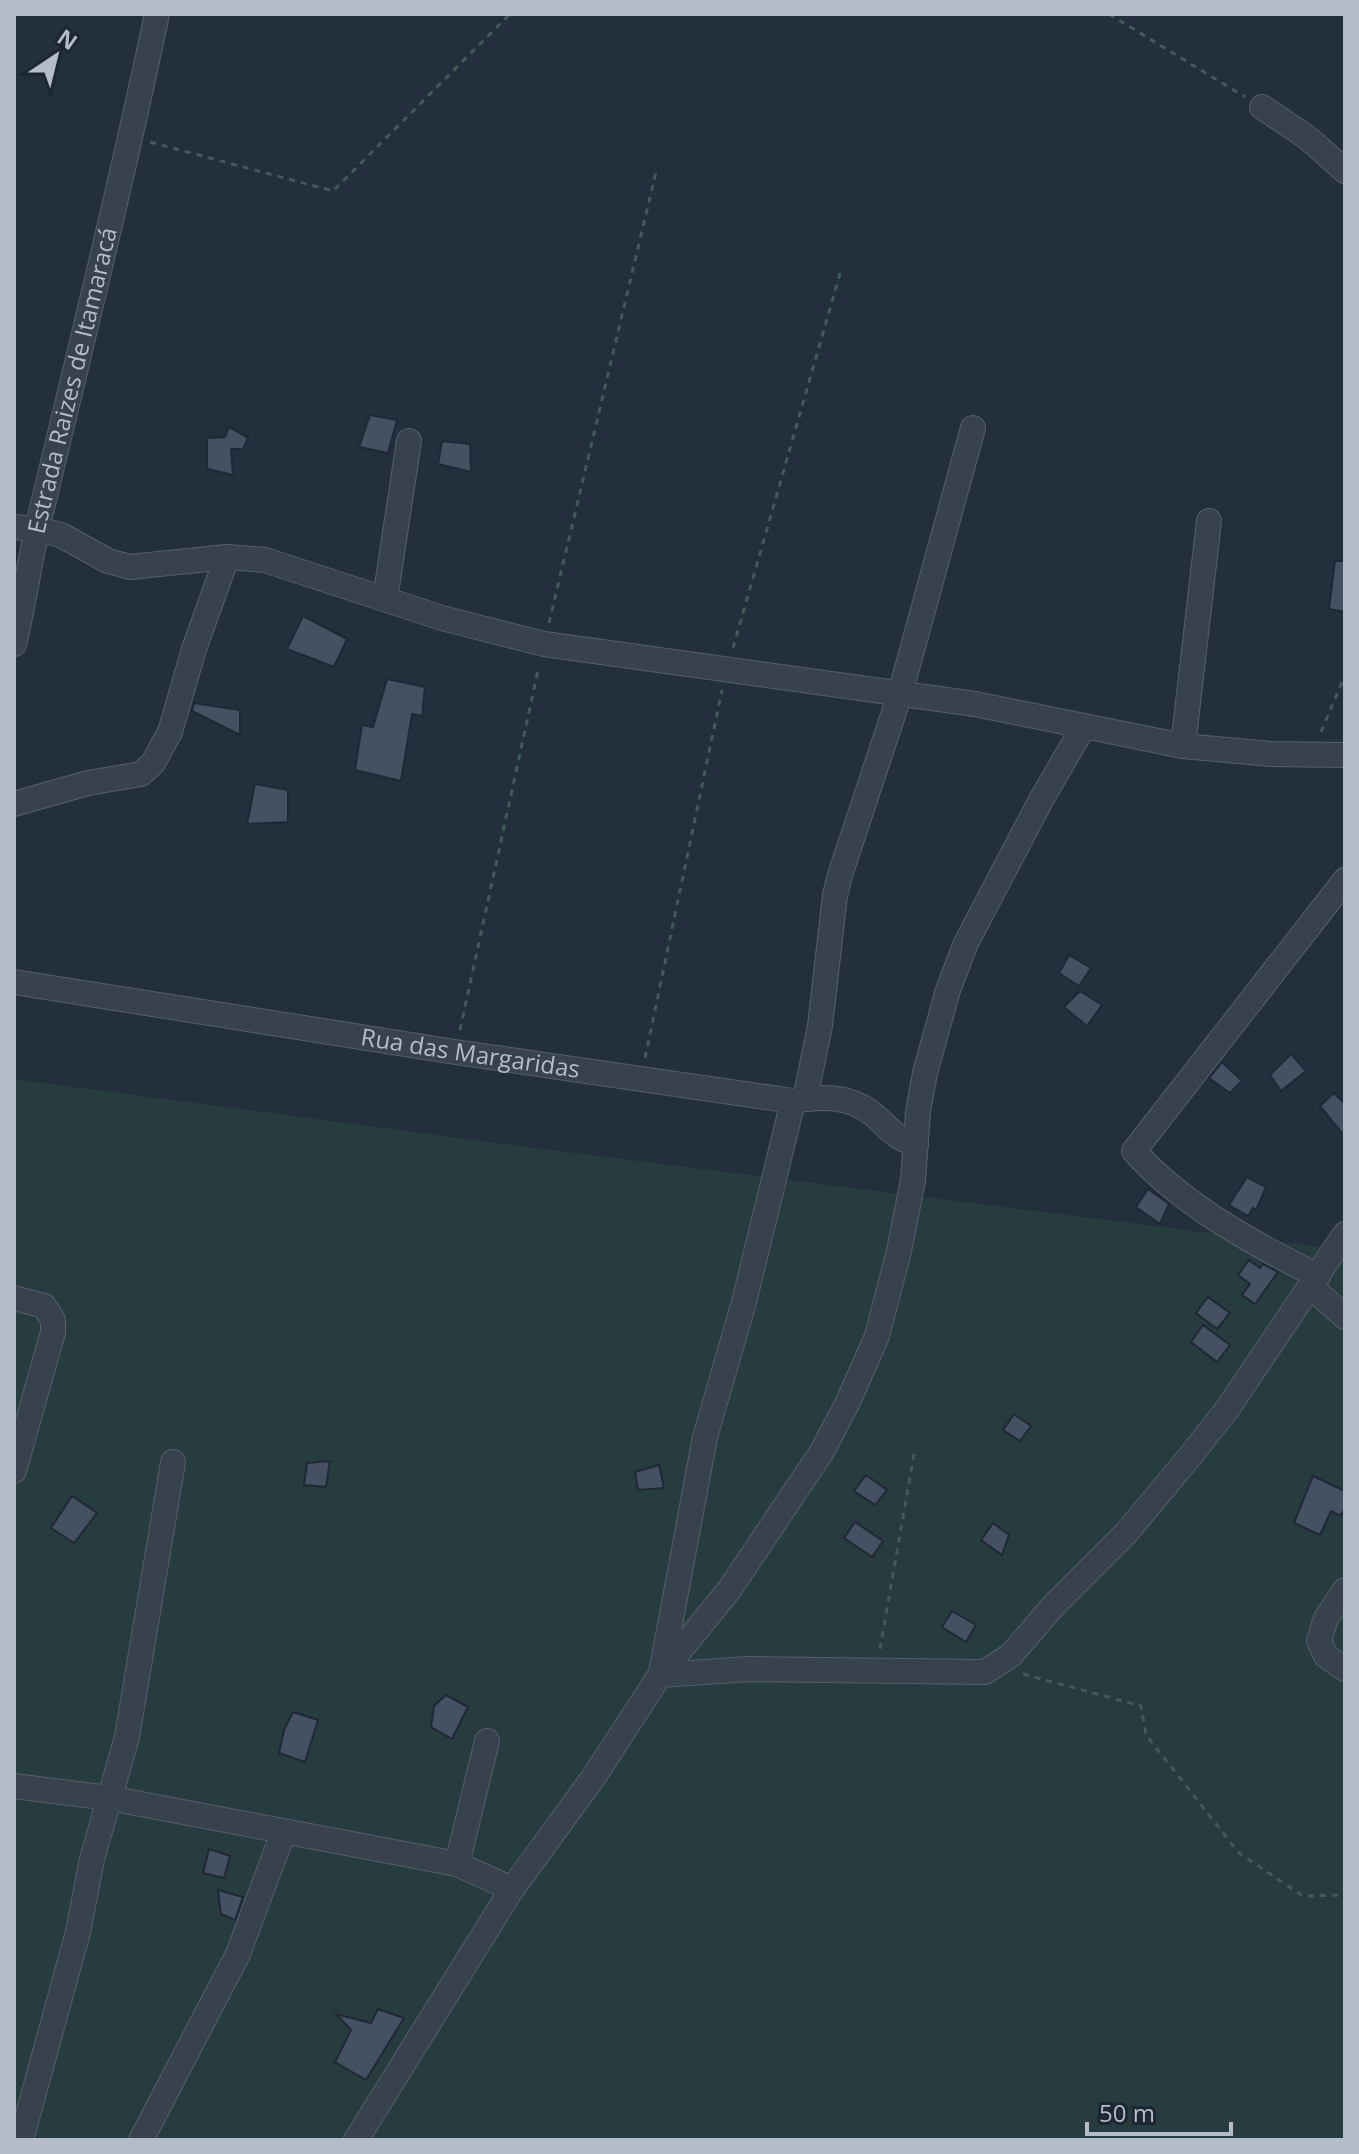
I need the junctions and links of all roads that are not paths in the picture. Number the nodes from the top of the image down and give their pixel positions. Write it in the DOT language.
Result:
graph roads {
  1 [pos="157,14"];
  2 [pos="1262,107"];
  3 [pos="1345,171"];
  4 [pos="973,428"];
  5 [pos="409,441"];
  6 [pos="1209,521"];
  7 [pos="26,528"];
  8 [pos="227,557"];
  9 [pos="385,599"];
  10 [pos="14,644"];
  11 [pos="900,694"];
  12 [pos="1084,726"];
  13 [pos="1183,746"];
  14 [pos="1345,755"];
  15 [pos="14,804"];
  16 [pos="1345,880"];
  17 [pos="14,982"];
  18 [pos="799,1100"];
  19 [pos="916,1144"];
  20 [pos="1345,1234"];
  21 [pos="1315,1282"];
  22 [pos="14,1298"];
  23 [pos="1345,1317"];
  24 [pos="173,1462"];
  25 [pos="14,1471"];
  26 [pos="1345,1590"];
  27 [pos="1345,1669"];
  28 [pos="660,1675"];
  29 [pos="487,1741"];
  30 [pos="14,1786"];
  31 [pos="109,1798"];
  32 [pos="283,1833"];
  33 [pos="457,1864"];
  34 [pos="512,1889"];
  35 [pos="21,2140"];
  36 [pos="141,2140"];
  37 [pos="356,2140"];
  1 -- 7 [label="street, Estrada Raizes de Itamaracá"];
  2 -- 3 [label="street"];
  4 -- 11 [label="street"];
  5 -- 9 [label="street"];
  6 -- 13 [label="street"];
  7 -- 8 [label="street"];
  7 -- 10 [label="street, Estrada Raizes de Itamaracá"];
  8 -- 9 [label="street"];
  8 -- 15 [label="street"];
  9 -- 11 [label="street"];
  11 -- 12 [label="street"];
  11 -- 18 [label="street"];
  12 -- 13 [label="street"];
  12 -- 19 [label="street"];
  13 -- 14 [label="street"];
  16 -- 21 [label="street"];
  17 -- 18 [label="street, Rua das Margaridas"];
  18 -- 19 [label="street, Rua das Margaridas"];
  18 -- 28 [label="street"];
  19 -- 28 [label="street"];
  20 -- 21 [label="street"];
  21 -- 23 [label="street"];
  21 -- 28 [label="street"];
  22 -- 25 [label="street"];
  24 -- 31 [label="street"];
  26 -- 27 [label="street"];
  28 -- 34 [label="street"];
  29 -- 33 [label="street"];
  30 -- 31 [label="street"];
  31 -- 32 [label="street"];
  31 -- 35 [label="street"];
  32 -- 33 [label="street"];
  32 -- 36 [label="street"];
  33 -- 34 [label="street"];
  34 -- 37 [label="street"];
}
